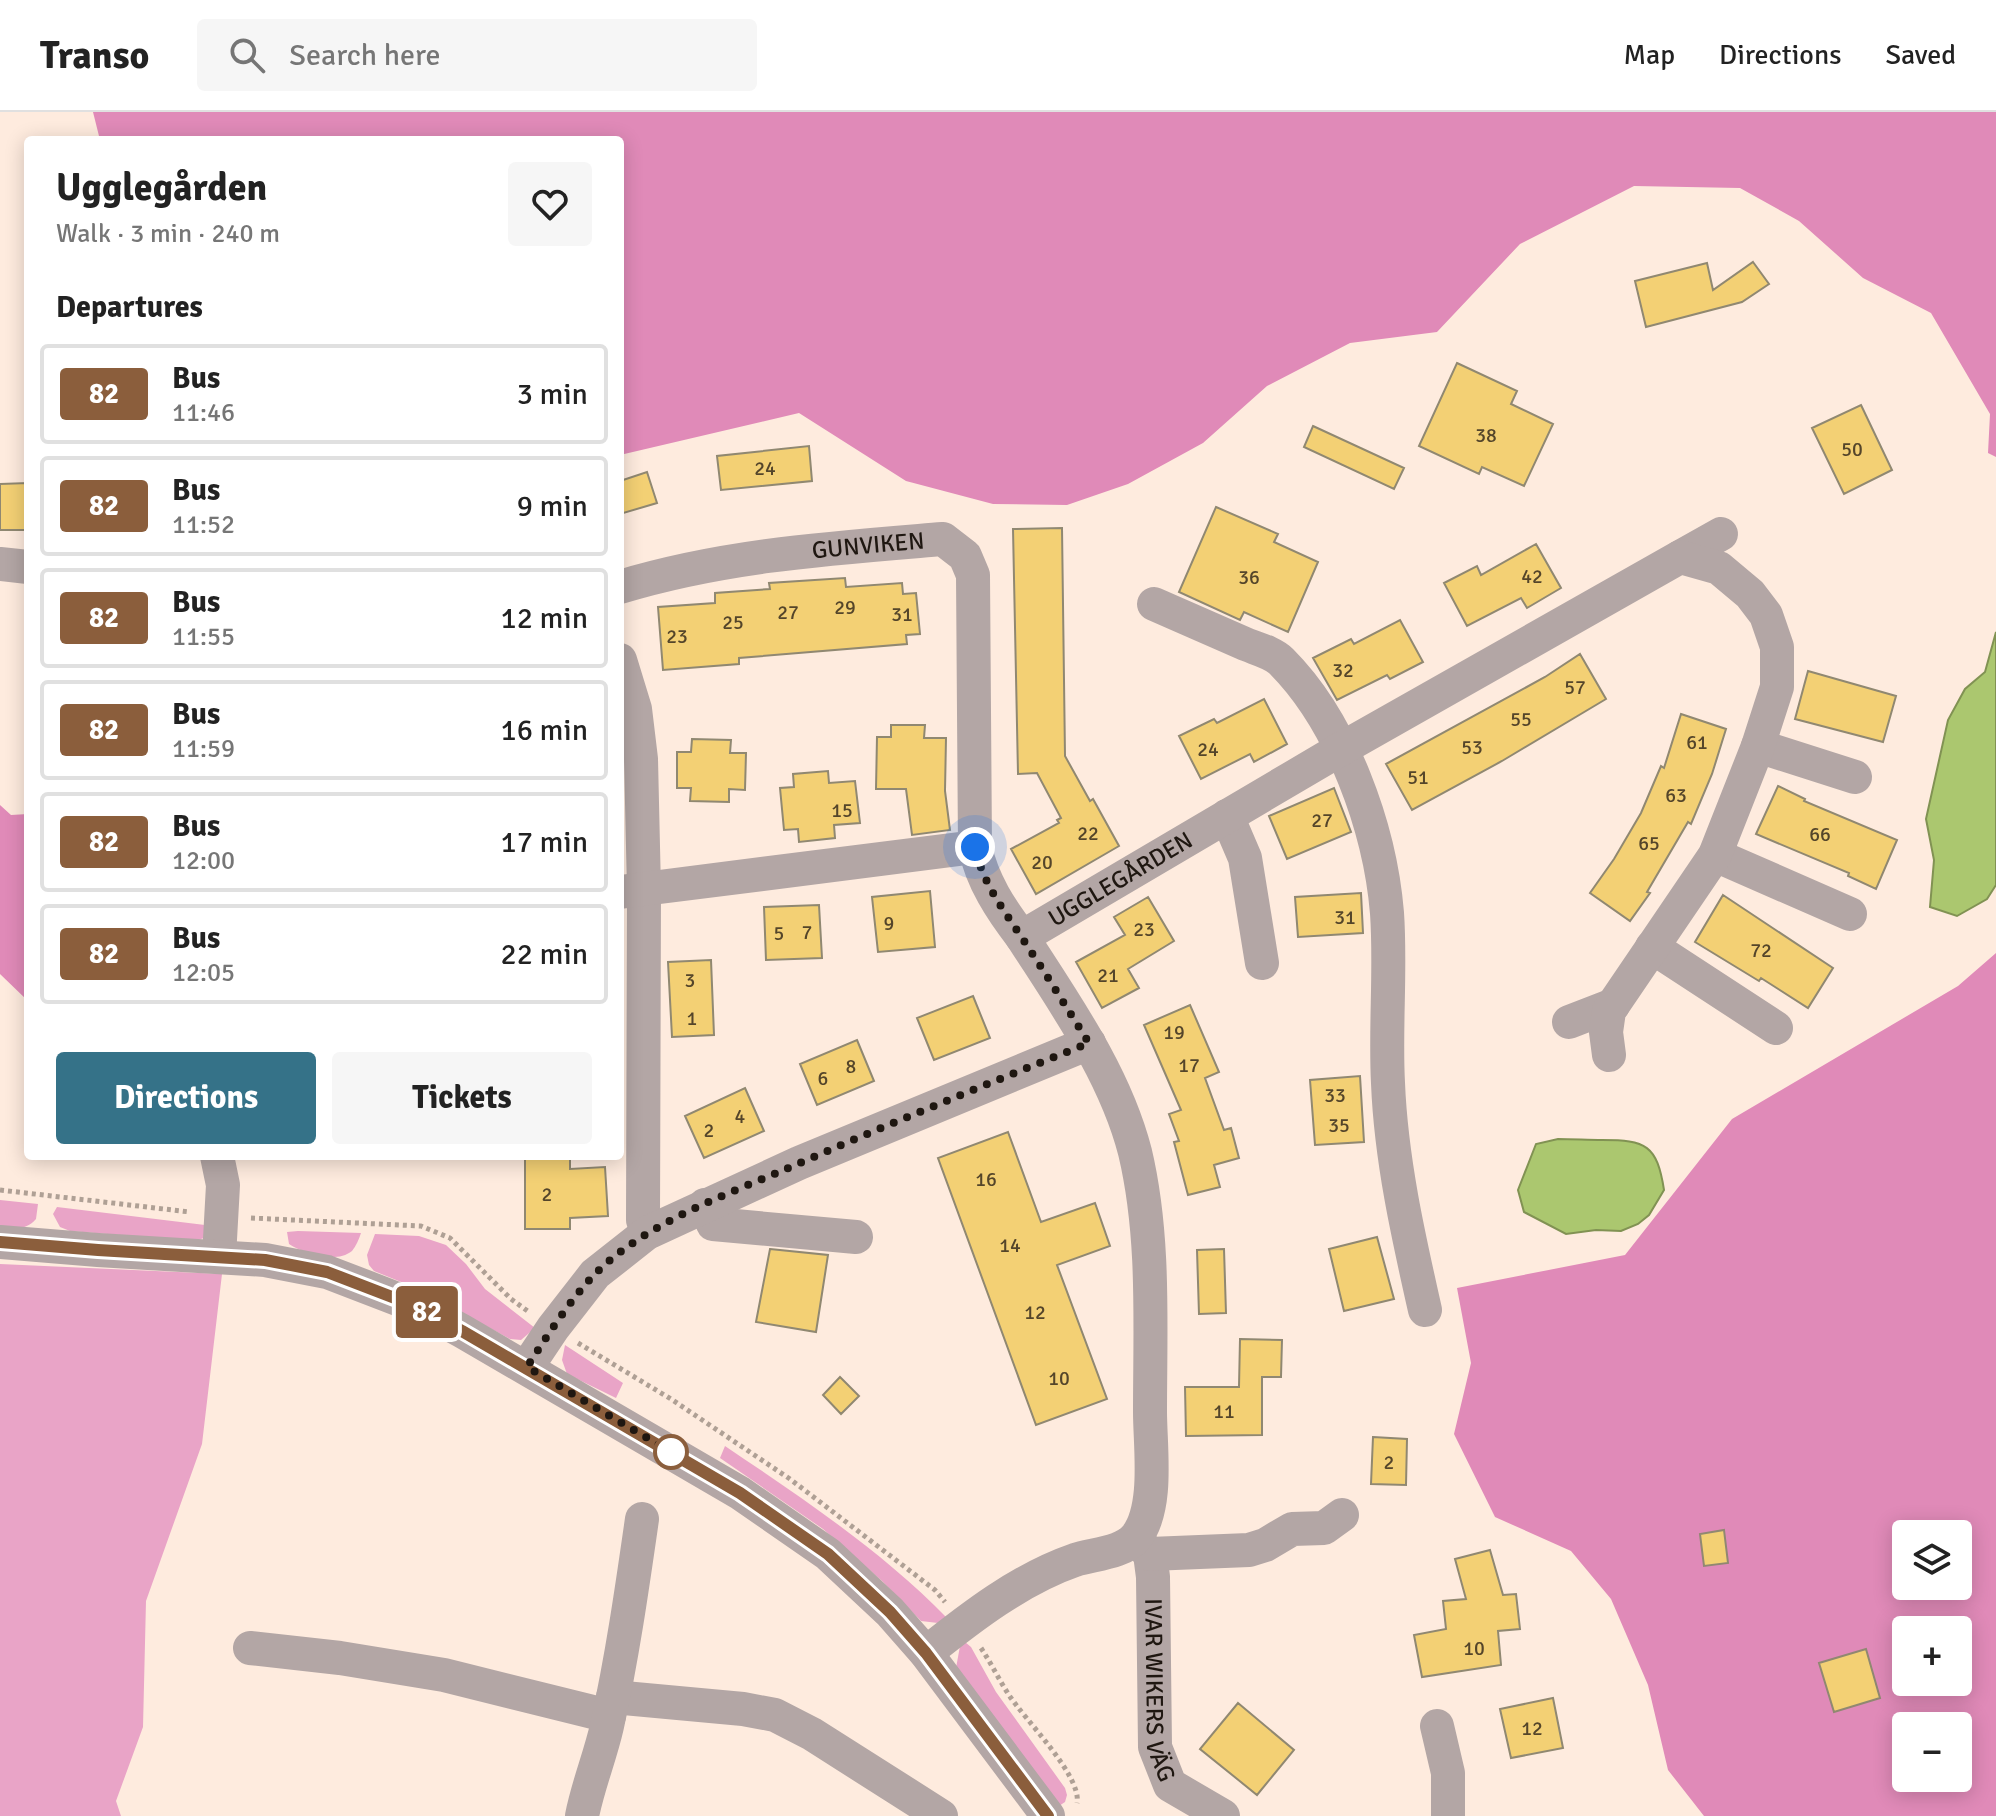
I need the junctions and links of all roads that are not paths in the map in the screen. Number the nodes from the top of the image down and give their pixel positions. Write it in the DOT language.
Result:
graph roads {
  1 [pos="0,564"];
  2 [pos="24,567"];
  3 [pos="624,586"];
  4 [pos="1154,604"];
  5 [pos="624,673"];
  6 [pos="1758,746"];
  7 [pos="1341,749"];
  8 [pos="1855,777"];
  9 [pos="1227,816"];
  10 [pos="975,847"];
  11 [pos="1715,855"];
  12 [pos="632,891"];
  13 [pos="1850,914"];
  14 [pos="1022,937"];
  15 [pos="1652,947"];
  16 [pos="1262,963"];
  17 [pos="1613,1005"];
  18 [pos="1569,1022"];
  19 [pos="1776,1028"];
  20 [pos="1089,1043"];
  21 [pos="1609,1055"];
  22 [pos="218,1160"];
  23 [pos="705,1205"];
  24 [pos="647,1233"];
  25 [pos="856,1237"];
  26 [pos="0,1242"];
  27 [pos="219,1257"];
  28 [pos="1425,1310"];
  29 [pos="527,1367"];
  30 [pos="1342,1515"];
  31 [pos="642,1519"];
  32 [pos="1142,1546"];
  33 [pos="250,1648"];
  34 [pos="926,1653"];
  35 [pos="611,1707"];
  36 [pos="1437,1726"];
  37 [pos="1029,1809"];
  38 [pos="582,1816"];
  39 [pos="941,1816"];
  40 [pos="1223,1816"];
  41 [pos="1448,1816"];
  1 -- 2 [label="street"];
  3 -- 10 [label="street, GUNVIKEN"];
  4 -- 7 [label="street"];
  5 -- 12 [label="street"];
  6 -- 7 [label="street, UGGLEGÅRDEN"];
  6 -- 8 [label="street"];
  6 -- 11 [label="street, UGGLEGÅRDEN"];
  7 -- 9 [label="street, UGGLEGÅRDEN"];
  7 -- 28 [label="street"];
  9 -- 14 [label="street, UGGLEGÅRDEN"];
  9 -- 16 [label="street"];
  10 -- 12 [label="street"];
  10 -- 14 [label="street, GUNVIKEN"];
  11 -- 13 [label="street"];
  11 -- 15 [label="street, UGGLEGÅRDEN"];
  12 -- 24 [label="street"];
  14 -- 20 [label="street, UGGLEGÅRDEN"];
  15 -- 17 [label="street, UGGLEGÅRDEN"];
  15 -- 19 [label="street"];
  17 -- 18 [label="street"];
  17 -- 21 [label="street, UGGLEGÅRDEN"];
  20 -- 23 [label="street"];
  20 -- 32 [label="street, UGGLEGÅRDEN"];
  22 -- 27 [label="street"];
  23 -- 24 [label="street"];
  23 -- 25 [label="street"];
  24 -- 29 [label="street"];
  26 -- 27 [label="street"];
  27 -- 29 [label="street"];
  29 -- 34 [label="street"];
  30 -- 32 [label="street"];
  31 -- 35 [label="street"];
  32 -- 34 [label="street"];
  32 -- 40 [label="street, IVAR WIKERS VÄG"];
  33 -- 35 [label="street"];
  34 -- 37 [label="street"];
  35 -- 38 [label="street"];
  35 -- 39 [label="street"];
  36 -- 41 [label="street"];
}
